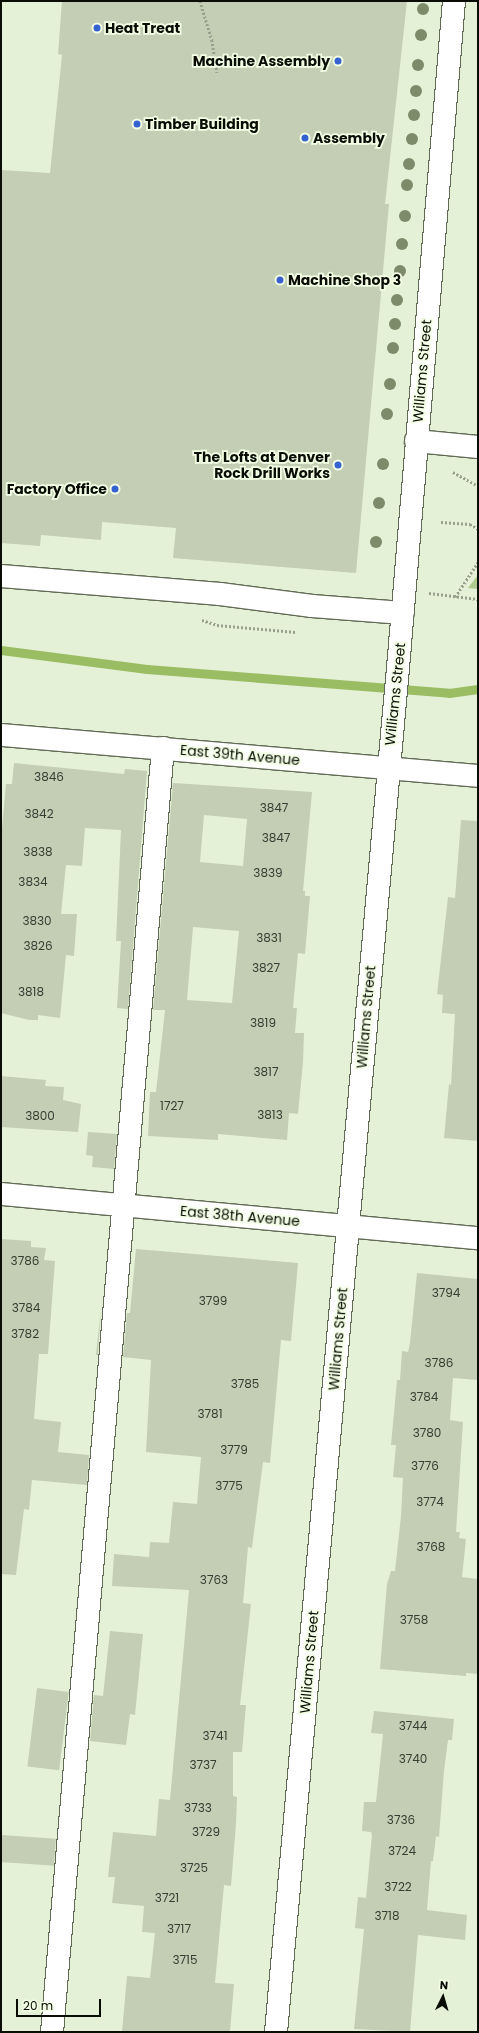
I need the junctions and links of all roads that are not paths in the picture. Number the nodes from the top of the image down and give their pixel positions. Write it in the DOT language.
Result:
graph roads {
  1 [pos="454,1"];
  2 [pos="416,441"];
  3 [pos="478,447"];
  4 [pos="1,576"];
  5 [pos="403,613"];
  6 [pos="1,734"];
  7 [pos="163,748"];
  8 [pos="388,768"];
  9 [pos="478,776"];
  10 [pos="1,1194"];
  11 [pos="125,1205"];
  12 [pos="348,1225"];
  13 [pos="478,1238"];
  14 [pos="52,2032"];
  15 [pos="276,2032"];
  1 -- 2 [label="street, Williams Street"];
  2 -- 3 [label="street"];
  2 -- 5 [label="street, Williams Street"];
  4 -- 5 [label="street"];
  5 -- 8 [label="street, Williams Street"];
  6 -- 7 [label="street, East 39th Avenue"];
  7 -- 8 [label="street, East 39th Avenue"];
  7 -- 11 [label="street"];
  8 -- 9 [label="street, East 39th Avenue"];
  8 -- 12 [label="street, Williams Street"];
  10 -- 11 [label="street, East 38th Avenue"];
  11 -- 12 [label="street, East 38th Avenue"];
  11 -- 14 [label="street"];
  12 -- 13 [label="street, East 38th Avenue"];
  12 -- 15 [label="street, Williams Street"];
}
